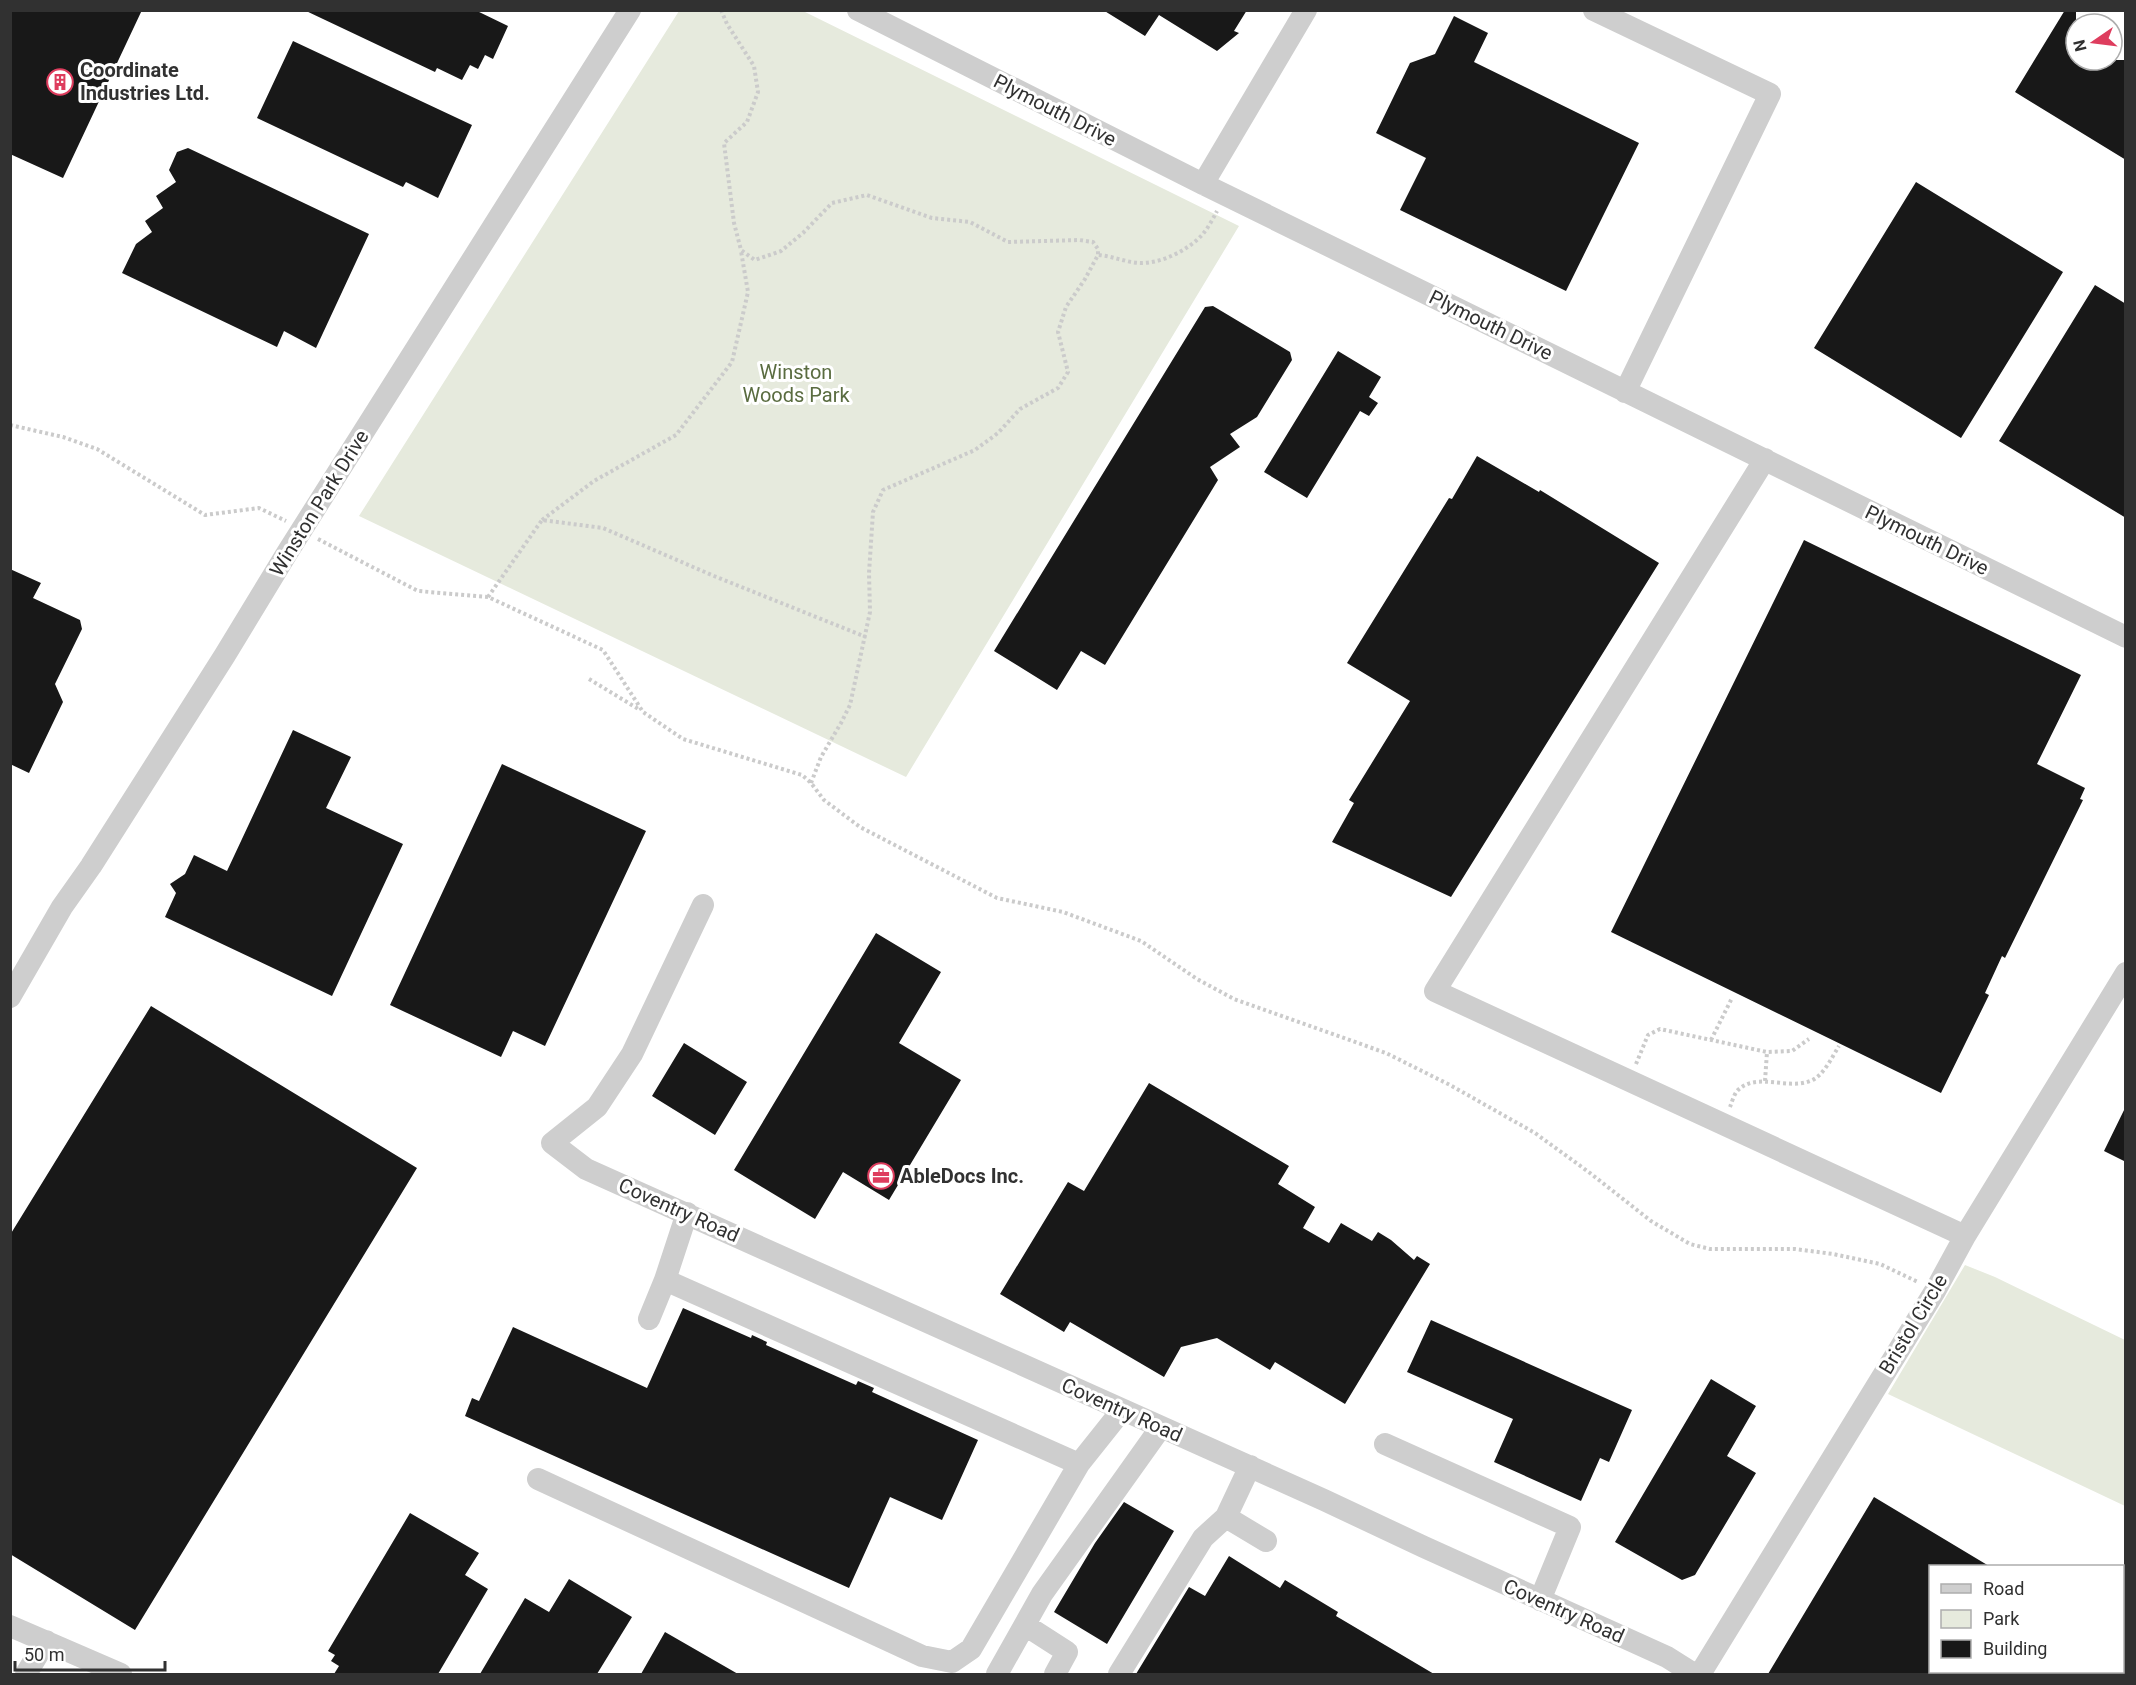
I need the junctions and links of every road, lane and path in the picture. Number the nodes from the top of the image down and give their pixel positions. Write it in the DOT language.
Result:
graph roads {
  1 [pos="630,10"];
  2 [pos="721,10"];
  3 [pos="858,10"];
  4 [pos="1306,10"];
  5 [pos="1594,10"];
  6 [pos="1203,184"];
  7 [pos="1227,195"];
  8 [pos="741,250"];
  9 [pos="1098,255"];
  10 [pos="1625,392"];
  11 [pos="10,425"];
  12 [pos="1765,459"];
  13 [pos="281,518"];
  14 [pos="542,520"];
  15 [pos="330,545"];
  16 [pos="489,597"];
  17 [pos="866,637"];
  18 [pos="2126,637"];
  19 [pos="589,679"];
  20 [pos="643,712"];
  21 [pos="811,783"];
  22 [pos="703,905"];
  23 [pos="2126,973"];
  24 [pos="10,997"];
  25 [pos="1732,998"];
  26 [pos="1809,1039"];
  27 [pos="1711,1040"];
  28 [pos="1839,1046"];
  29 [pos="1767,1052"];
  30 [pos="1629,1081"];
  31 [pos="1765,1081"];
  32 [pos="1726,1116"];
  33 [pos="687,1213"];
  34 [pos="1965,1236"];
  35 [pos="665,1280"];
  36 [pos="1935,1291"];
  37 [pos="649,1319"];
  38 [pos="1122,1410"];
  39 [pos="1161,1427"];
  40 [pos="1385,1444"];
  41 [pos="1079,1464"];
  42 [pos="1250,1466"];
  43 [pos="538,1479"];
  44 [pos="1226,1517"];
  45 [pos="1266,1541"];
  46 [pos="1540,1600"];
  47 [pos="1025,1625"];
  48 [pos="10,1626"];
  49 [pos="46,1641"];
  50 [pos="26,1674"];
  51 [pos="121,1674"];
  52 [pos="997,1674"];
  53 [pos="1055,1674"];
  54 [pos="1119,1674"];
  55 [pos="1694,1674"];
  56 [pos="1700,1674"];
  1 -- 24 [label="street, Winston Park Drive"];
  2 -- 8 [label="path"];
  3 -- 6 [label="street, Plymouth Drive"];
  4 -- 6 [label="street"];
  5 -- 10 [label="street"];
  6 -- 7 [label="street, Plymouth Drive"];
  7 -- 9 [label="path"];
  7 -- 10 [label="street, Plymouth Drive"];
  8 -- 9 [label="path"];
  8 -- 14 [label="path"];
  9 -- 17 [label="path"];
  10 -- 12 [label="street, Plymouth Drive"];
  11 -- 13 [label="path"];
  12 -- 18 [label="street, Plymouth Drive"];
  12 -- 30 [label="street"];
  14 -- 16 [label="path"];
  14 -- 17 [label="path"];
  15 -- 16 [label="path"];
  16 -- 20 [label="path"];
  17 -- 21 [label="path"];
  19 -- 20 [label="path"];
  20 -- 21 [label="path"];
  21 -- 36 [label="path"];
  22 -- 33 [label="street, Coventry Road"];
  23 -- 34 [label="street, Bristol Circle"];
  25 -- 27 [label="path"];
  26 -- 29 [label="path"];
  27 -- 29 [label="path"];
  27 -- 30 [label="path"];
  28 -- 31 [label="path"];
  29 -- 31 [label="path"];
  30 -- 34 [label="street"];
  31 -- 32 [label="path"];
  33 -- 35 [label="street"];
  33 -- 38 [label="street, Coventry Road"];
  34 -- 36 [label="street, Bristol Circle"];
  35 -- 37 [label="street"];
  35 -- 41 [label="street"];
  36 -- 56 [label="street, Bristol Circle"];
  38 -- 39 [label="street, Coventry Road"];
  38 -- 41 [label="street"];
  39 -- 42 [label="street, Coventry Road"];
  39 -- 47 [label="street"];
  40 -- 46 [label="street"];
  41 -- 43 [label="street"];
  42 -- 44 [label="street"];
  42 -- 46 [label="street, Coventry Road"];
  44 -- 45 [label="street"];
  44 -- 54 [label="street"];
  46 -- 55 [label="street, Coventry Road"];
  47 -- 52 [label="street"];
  47 -- 53 [label="street"];
  48 -- 49 [label="street"];
  49 -- 50 [label="street"];
  49 -- 51 [label="street"];
}
